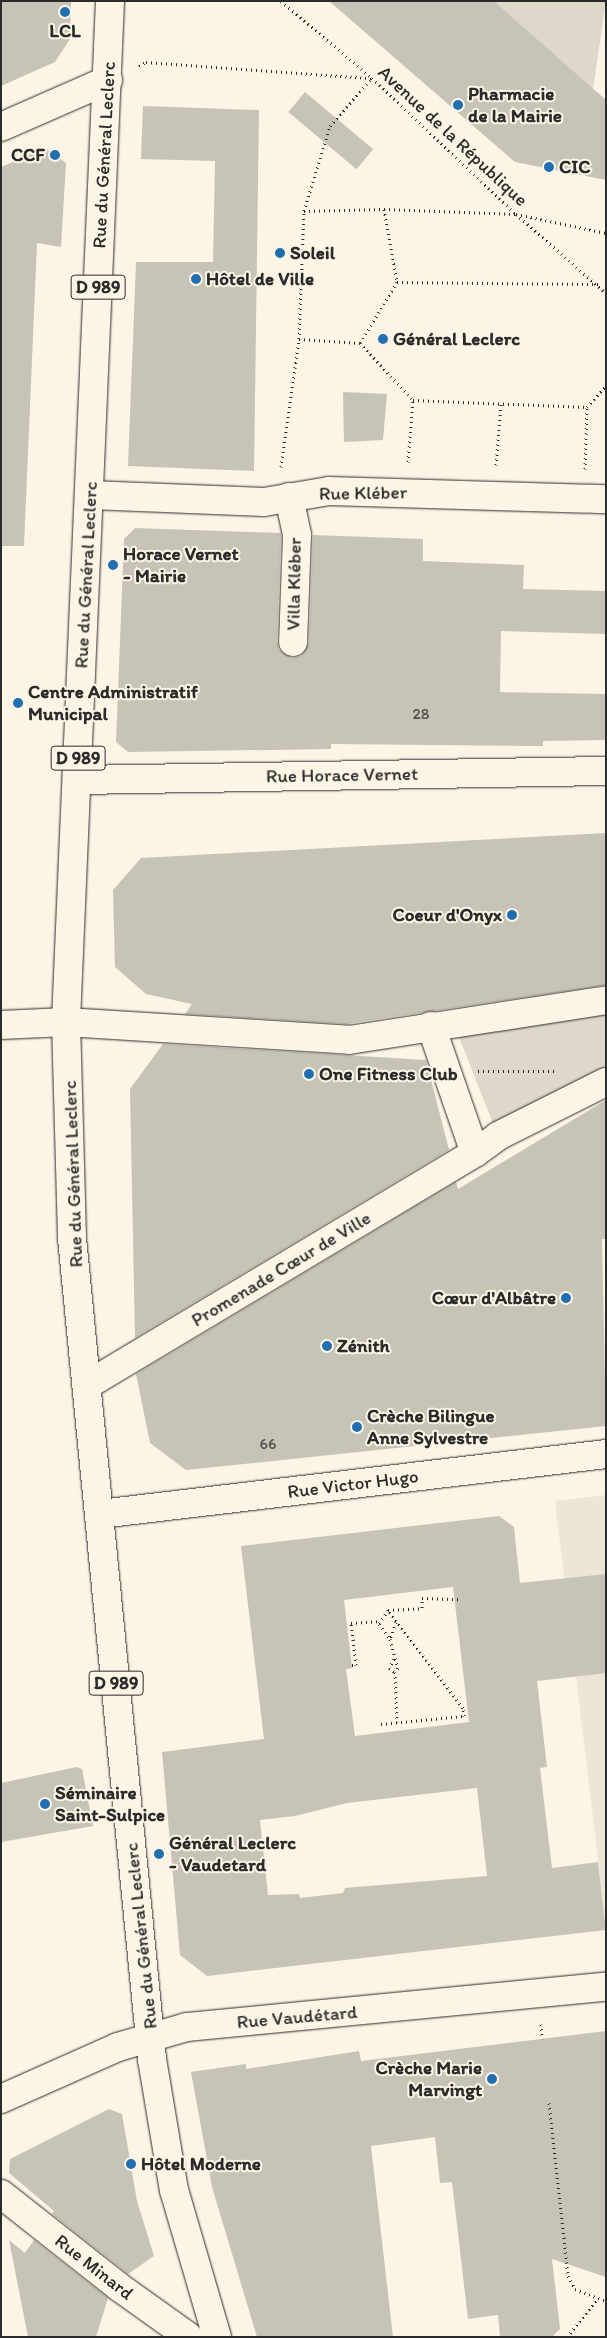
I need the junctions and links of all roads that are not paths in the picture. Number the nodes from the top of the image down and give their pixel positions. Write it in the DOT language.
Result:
graph roads {
  1 [pos="110,1"];
  2 [pos="108,80"];
  3 [pos="1,127"];
  4 [pos="90,488"];
  5 [pos="269,496"];
  6 [pos="595,499"];
  7 [pos="293,642"];
  8 [pos="606,771"];
  9 [pos="78,780"];
  10 [pos="606,1000"];
  11 [pos="66,1022"];
  12 [pos="1,1025"];
  13 [pos="431,1026"];
  14 [pos="606,1082"];
  15 [pos="475,1153"];
  16 [pos="87,1385"];
  17 [pos="606,1454"];
  18 [pos="100,1514"];
  19 [pos="606,1987"];
  20 [pos="152,2035"];
  21 [pos="1,2099"];
  22 [pos="1,2194"];
  23 [pos="189,2337"];
  24 [pos="217,2337"];
  1 -- 2 [label="street, Rue du Général Leclerc / D 989"];
  2 -- 3 [label="street"];
  2 -- 4 [label="street, Rue du Général Leclerc / D 989"];
  4 -- 5 [label="street, Rue Kléber"];
  4 -- 9 [label="street, Rue du Général Leclerc / D 989"];
  5 -- 6 [label="street, Rue Kléber"];
  5 -- 7 [label="street, Villa Kléber"];
  8 -- 9 [label="street, Rue Horace Vernet"];
  9 -- 11 [label="street, Rue du Général Leclerc / D 989"];
  10 -- 13 [label="street"];
  11 -- 12 [label="street"];
  11 -- 13 [label="street"];
  11 -- 16 [label="street, Rue du Général Leclerc / D 989"];
  13 -- 15 [label="street"];
  14 -- 15 [label="street, Promenade Cœur de Ville"];
  15 -- 16 [label="street, Promenade Cœur de Ville"];
  16 -- 18 [label="street, Rue du Général Leclerc / D 989"];
  17 -- 18 [label="street, Rue Victor Hugo"];
  18 -- 20 [label="street, Rue du Général Leclerc / D 989"];
  19 -- 20 [label="street, Rue Vaudétard"];
  20 -- 21 [label="street, Rue Vaudétard"];
  20 -- 24 [label="street, Rue du Général Leclerc / D 989"];
  22 -- 23 [label="street, Rue Minard"];
}
